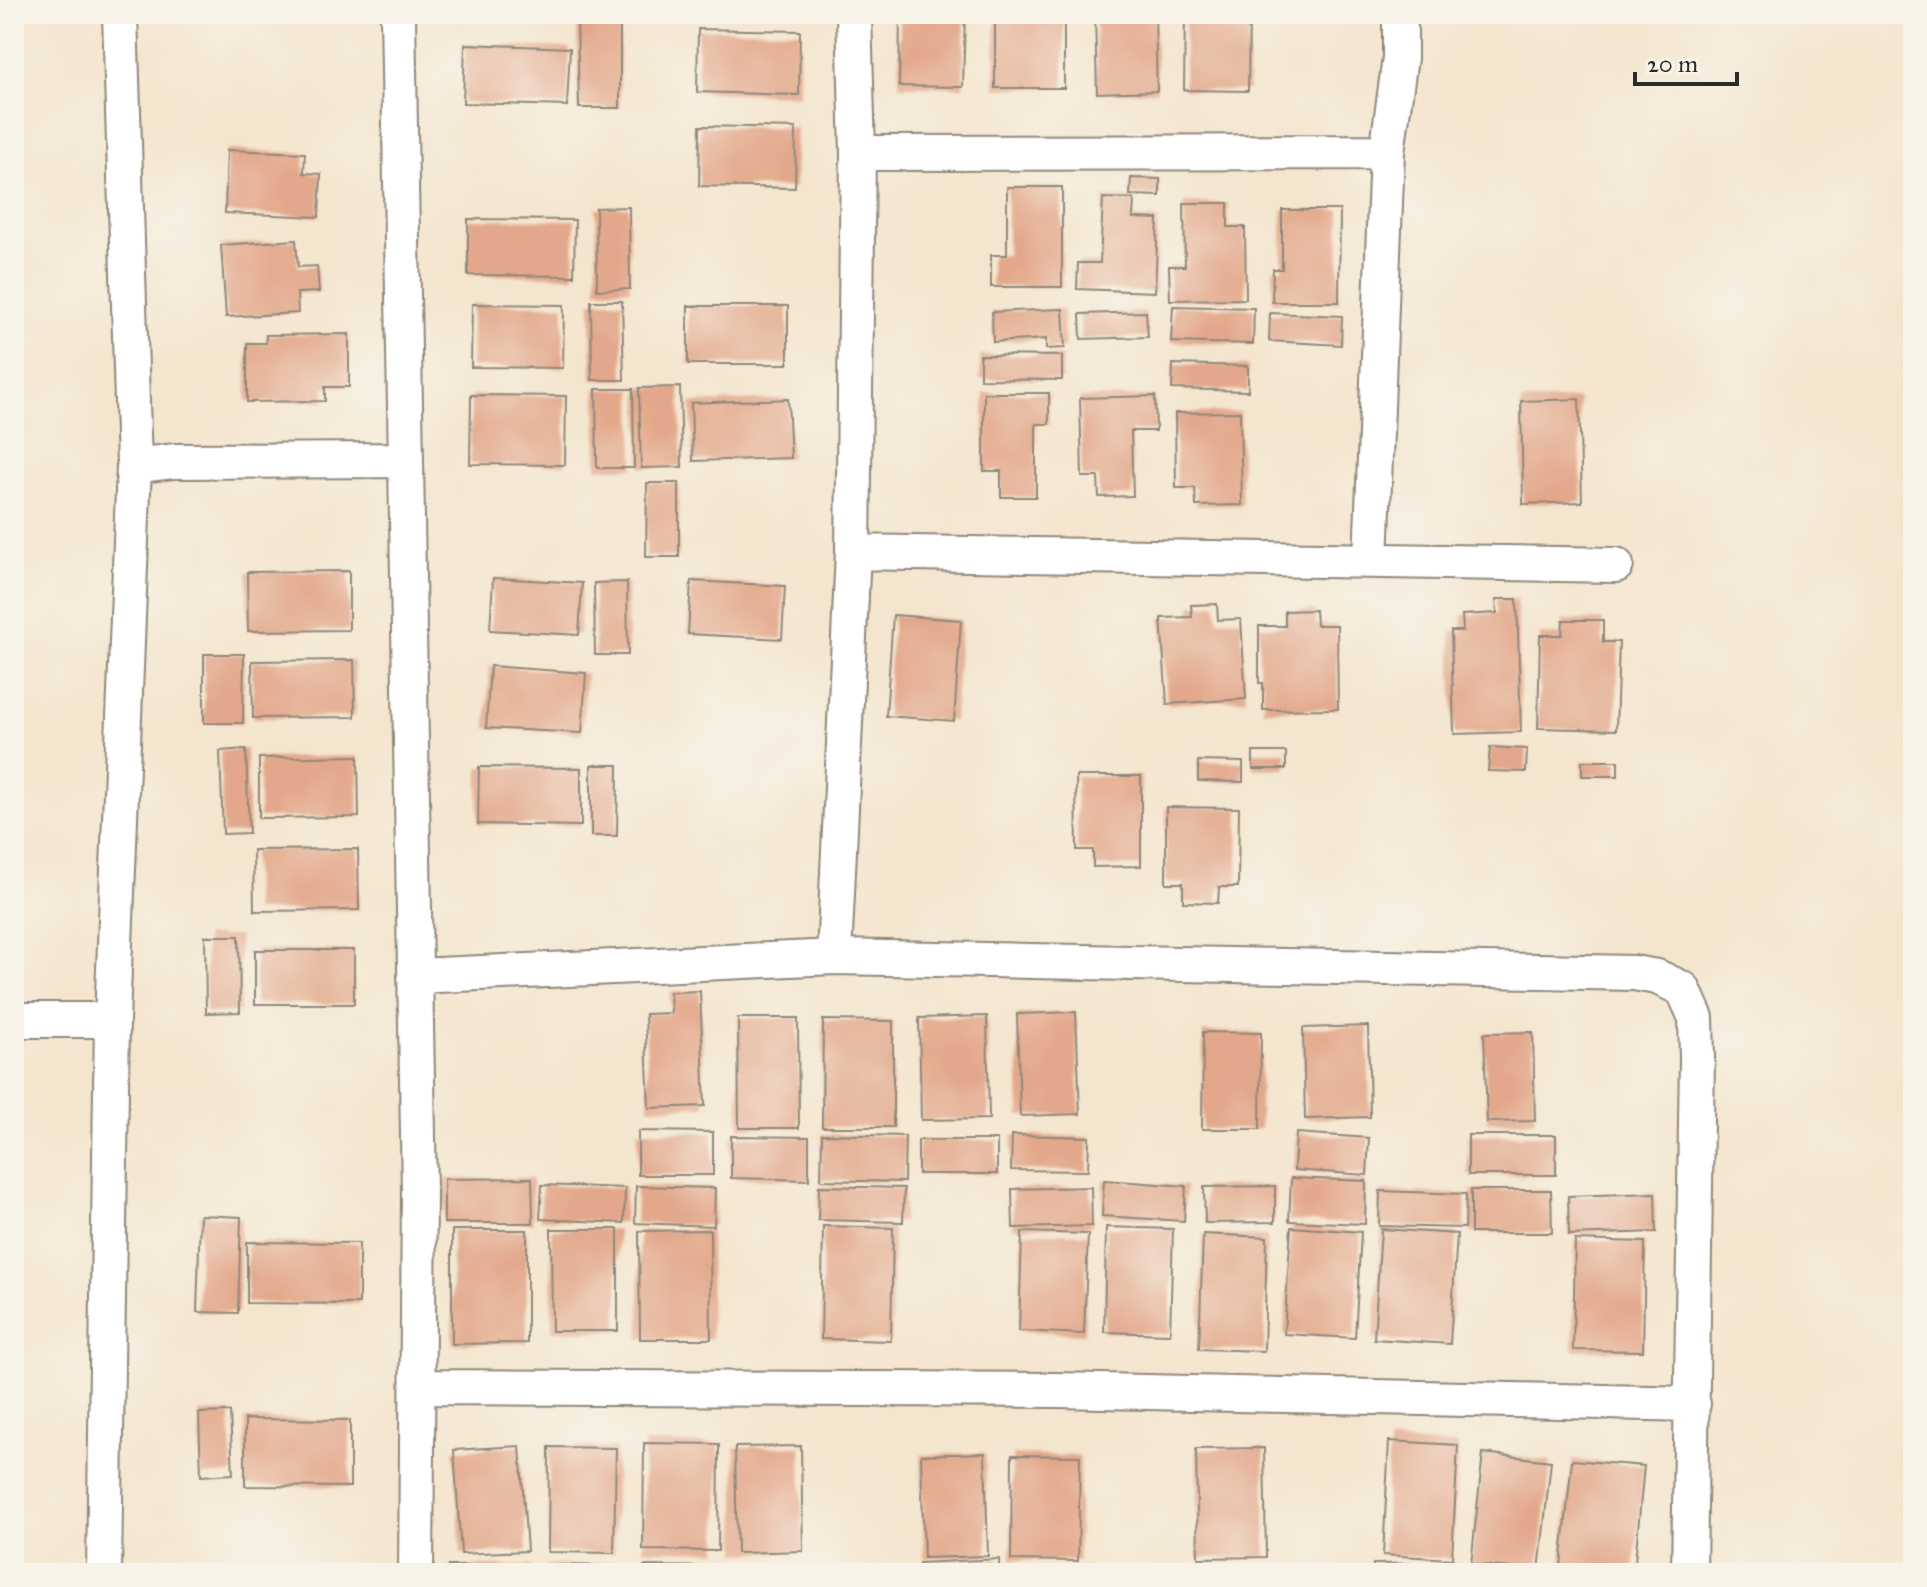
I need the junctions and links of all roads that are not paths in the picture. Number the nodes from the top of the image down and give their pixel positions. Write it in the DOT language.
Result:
graph roads {
  1 [pos="120,14"];
  2 [pos="398,14"];
  3 [pos="854,14"];
  4 [pos="1400,14"];
  5 [pos="1387,152"];
  6 [pos="858,153"];
  7 [pos="406,460"];
  8 [pos="134,466"];
  9 [pos="853,552"];
  10 [pos="1371,560"];
  11 [pos="1616,565"];
  12 [pos="834,957"];
  13 [pos="415,976"];
  14 [pos="14,1020"];
  15 [pos="112,1020"];
  16 [pos="418,1387"];
  17 [pos="1693,1404"];
  18 [pos="104,1573"];
  19 [pos="416,1573"];
  20 [pos="1689,1573"];
  1 -- 8 [label="street"];
  2 -- 7 [label="street"];
  3 -- 6 [label="street"];
  4 -- 5 [label="street"];
  5 -- 6 [label="street"];
  5 -- 10 [label="street"];
  6 -- 9 [label="street"];
  7 -- 8 [label="street"];
  7 -- 13 [label="street"];
  8 -- 15 [label="street"];
  9 -- 10 [label="street"];
  9 -- 12 [label="street"];
  10 -- 11 [label="street"];
  12 -- 13 [label="street"];
  12 -- 17 [label="street"];
  13 -- 16 [label="street"];
  14 -- 15 [label="street"];
  15 -- 18 [label="street"];
  16 -- 17 [label="street"];
  16 -- 19 [label="street"];
  17 -- 20 [label="street"];
}
